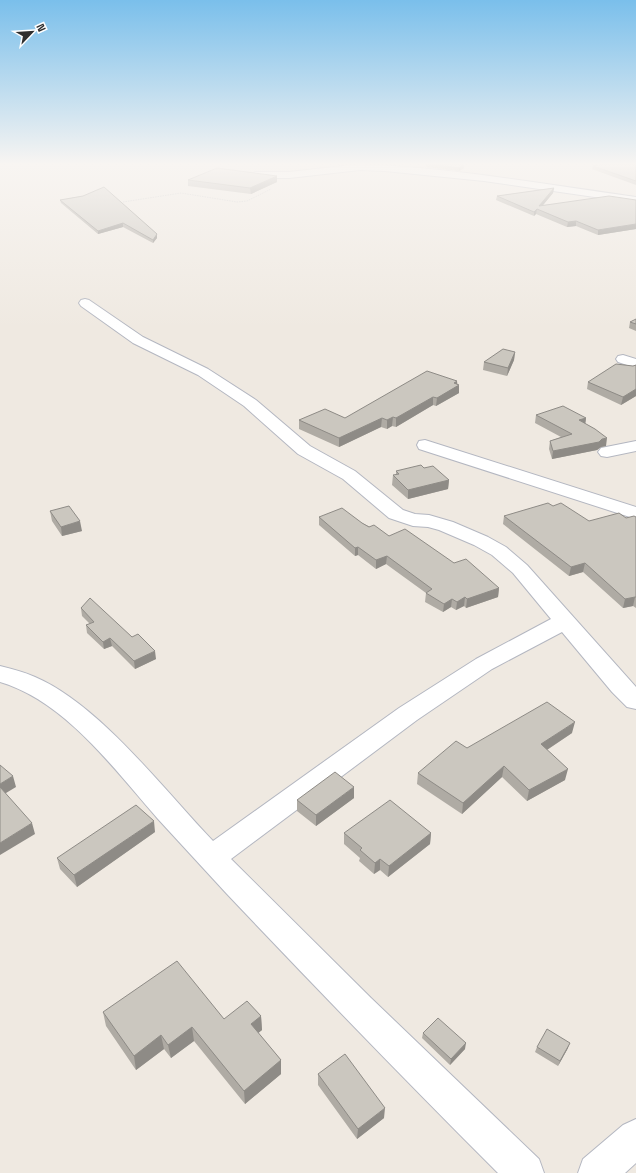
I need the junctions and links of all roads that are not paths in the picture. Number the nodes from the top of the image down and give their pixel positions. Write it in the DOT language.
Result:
graph roads {
  1 [pos="86,303"];
  2 [pos="622,359"];
  3 [pos="636,364"];
  4 [pos="425,445"];
  5 [pos="636,446"];
  6 [pos="606,452"];
  7 [pos="636,513"];
  8 [pos="565,622"];
  9 [pos="0,674"];
  10 [pos="636,701"];
  11 [pos="211,858"];
  12 [pos="636,1138"];
  13 [pos="525,1173"];
  14 [pos="597,1173"];
  1 -- 8 [label="street"];
  2 -- 3 [label="street"];
  4 -- 7 [label="street"];
  5 -- 6 [label="street"];
  8 -- 10 [label="street"];
  8 -- 11 [label="street"];
  9 -- 11 [label="street"];
  11 -- 13 [label="street"];
  12 -- 14 [label="street"];
}
